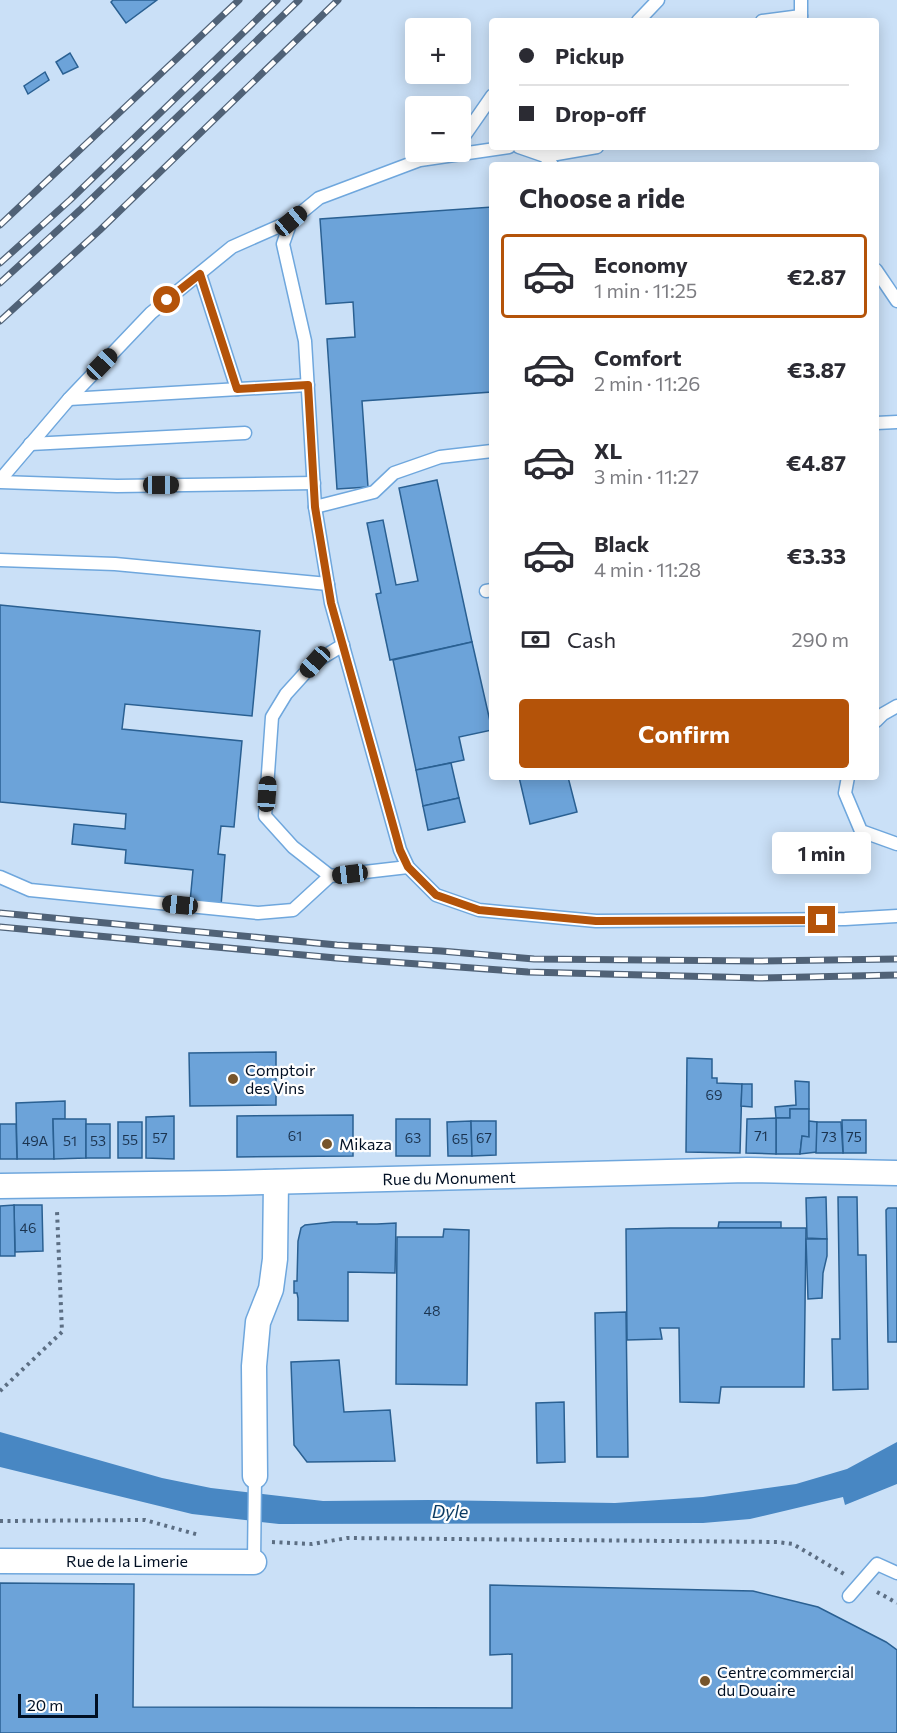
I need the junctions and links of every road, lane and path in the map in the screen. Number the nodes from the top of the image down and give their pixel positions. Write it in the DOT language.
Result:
graph roads {
  1 [pos="658,0"];
  2 [pos="801,0"];
  3 [pos="641,18"];
  4 [pos="801,18"];
  5 [pos="489,100"];
  6 [pos="471,126"];
  7 [pos="489,149"];
  8 [pos="525,150"];
  9 [pos="587,150"];
  10 [pos="471,151"];
  11 [pos="549,161"];
  12 [pos="415,162"];
  13 [pos="291,221"];
  14 [pos="200,274"];
  15 [pos="879,274"];
  16 [pos="897,301"];
  17 [pos="308,385"];
  18 [pos="237,389"];
  19 [pos="69,399"];
  20 [pos="897,422"];
  21 [pos="879,423"];
  22 [pos="245,433"];
  23 [pos="30,444"];
  24 [pos="489,451"];
  25 [pos="0,481"];
  26 [pos="314,483"];
  27 [pos="315,507"];
  28 [pos="0,560"];
  29 [pos="328,584"];
  30 [pos="343,645"];
  31 [pos="897,706"];
  32 [pos="879,718"];
  33 [pos="847,780"];
  34 [pos="897,844"];
  35 [pos="408,867"];
  36 [pos="330,876"];
  37 [pos="0,877"];
  38 [pos="897,916"];
  39 [pos="897,1173"];
  40 [pos="276,1182"];
  41 [pos="0,1186"];
  42 [pos="56,1186"];
  43 [pos="0,1391"];
  44 [pos="255,1476"];
  45 [pos="0,1521"];
  46 [pos="202,1536"];
  47 [pos="254,1552"];
  48 [pos="0,1561"];
  49 [pos="830,1566"];
  50 [pos="897,1573"];
  51 [pos="849,1596"];
  1 -- 3 [label="lane"];
  2 -- 4 [label="lane"];
  5 -- 6 [label="lane"];
  7 -- 10 [label="lane"];
  8 -- 11 [label="lane"];
  9 -- 11 [label="lane"];
  12 -- 13 [label="lane"];
  13 -- 14 [label="lane"];
  13 -- 17 [label="lane"];
  14 -- 18 [label="lane"];
  14 -- 19 [label="lane"];
  15 -- 16 [label="lane"];
  17 -- 18 [label="lane"];
  17 -- 26 [label="lane"];
  18 -- 19 [label="lane"];
  19 -- 23 [label="lane"];
  20 -- 21 [label="lane"];
  22 -- 23 [label="lane"];
  23 -- 25 [label="lane"];
  24 -- 27 [label="lane"];
  25 -- 26 [label="lane"];
  26 -- 27 [label="lane"];
  27 -- 29 [label="lane"];
  28 -- 29 [label="lane"];
  29 -- 30 [label="lane"];
  30 -- 35 [label="lane"];
  30 -- 36 [label="lane"];
  31 -- 32 [label="lane"];
  33 -- 34 [label="lane"];
  35 -- 36 [label="lane"];
  35 -- 38 [label="lane"];
  36 -- 37 [label="lane"];
  39 -- 40 [label="street, Rue du Monument"];
  40 -- 42 [label="street, Rue du Monument"];
  40 -- 44 [label="street"];
  41 -- 42 [label="street, Rue du Monument"];
  42 -- 43 [label="path"];
  44 -- 47 [label="lane"];
  45 -- 46 [label="path"];
  47 -- 48 [label="street, Rue de la Limerie"];
  47 -- 49 [label="path"];
  50 -- 51 [label="lane"];
}
